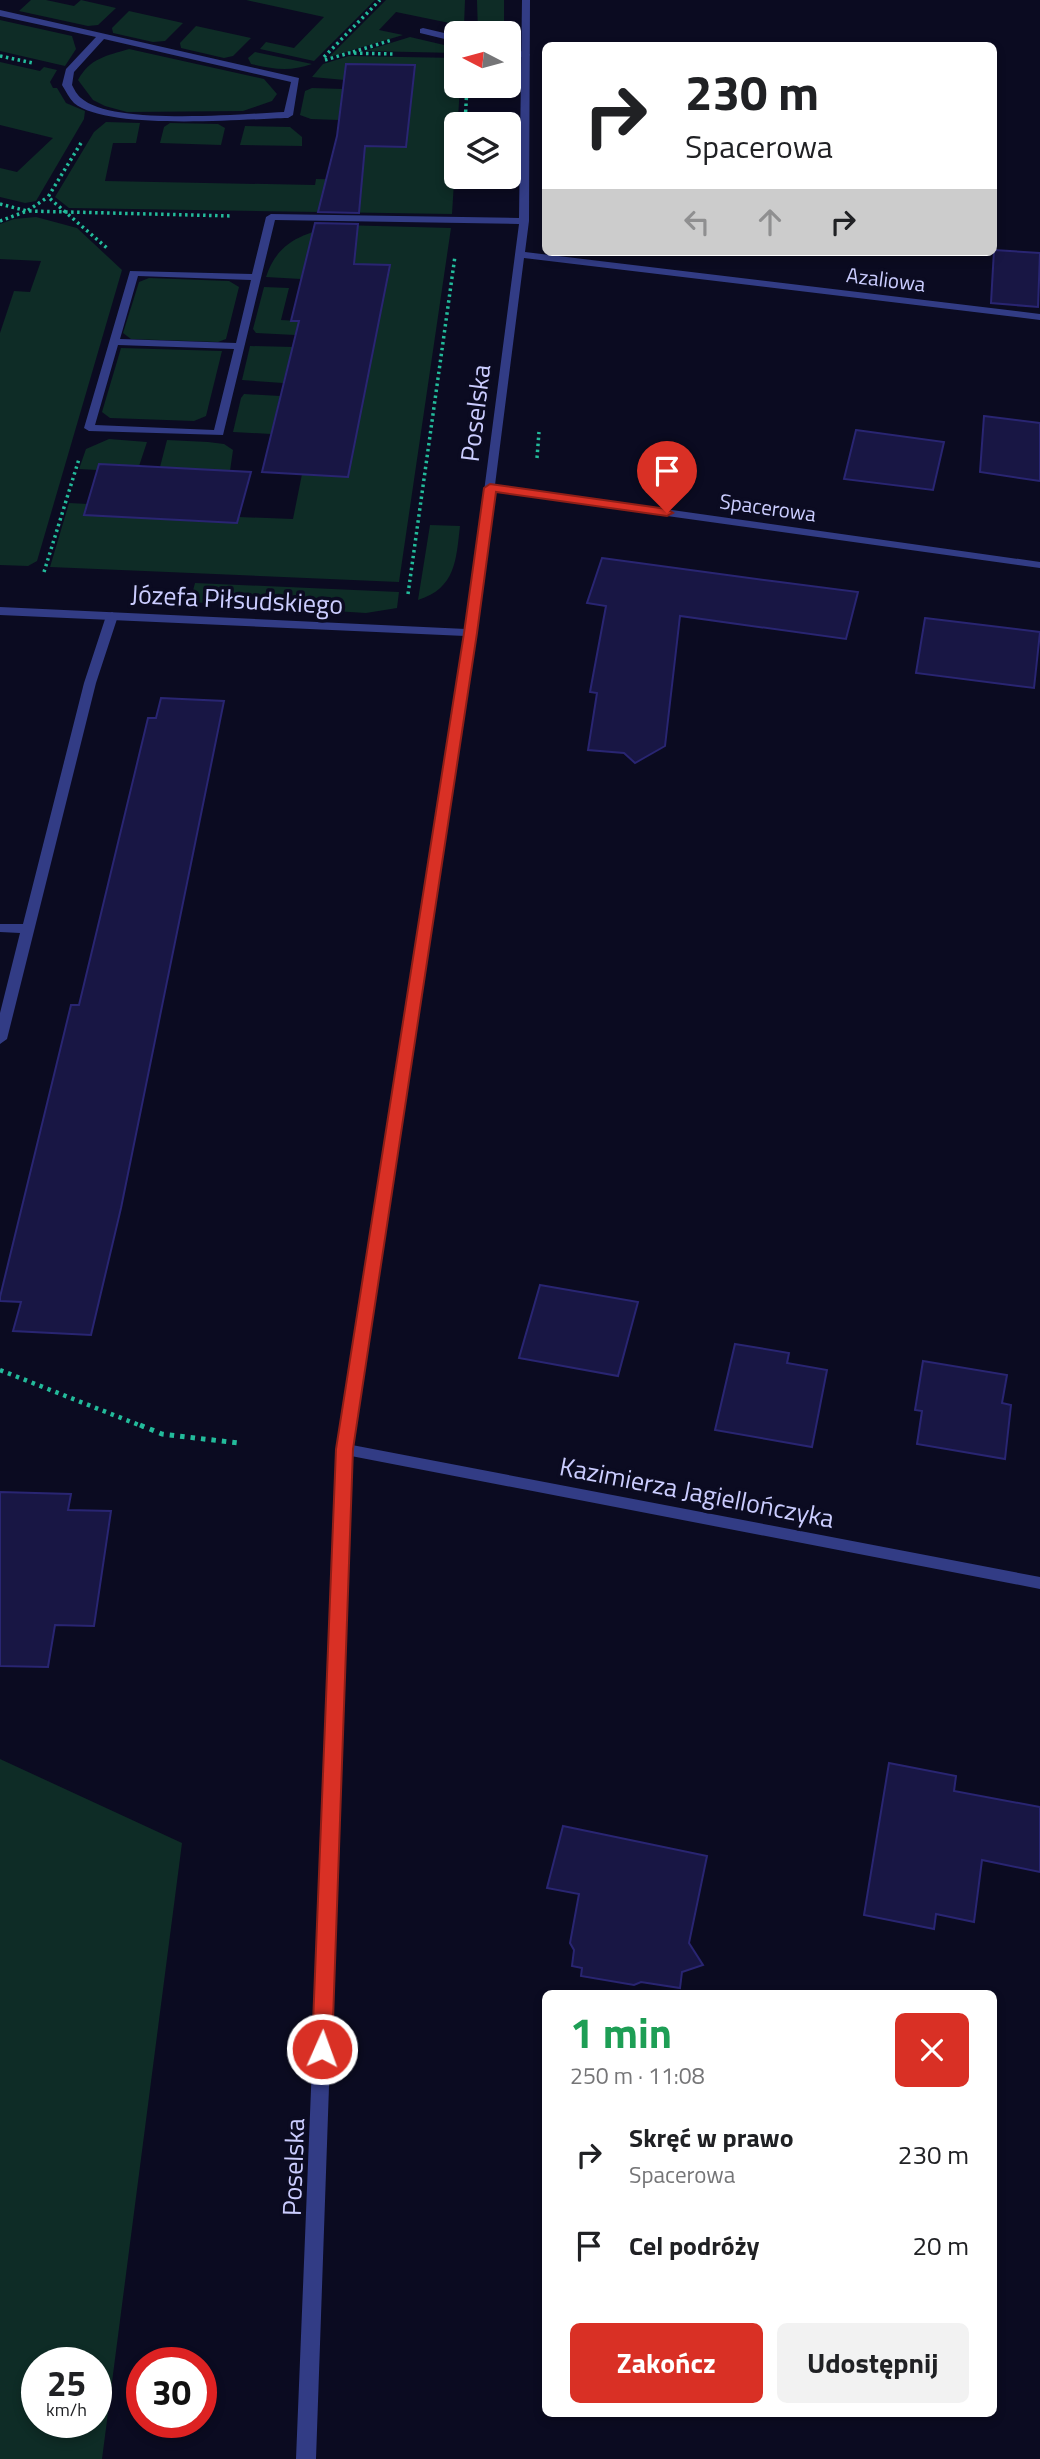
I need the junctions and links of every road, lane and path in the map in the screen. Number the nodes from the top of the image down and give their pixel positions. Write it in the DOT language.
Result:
graph roads {
  1 [pos="380,0"];
  2 [pos="526,0"];
  3 [pos="0,13"];
  4 [pos="423,31"];
  5 [pos="102,36"];
  6 [pos="444,36"];
  7 [pos="403,54"];
  8 [pos="522,54"];
  9 [pos="525,55"];
  10 [pos="99,112"];
  11 [pos="48,197"];
  12 [pos="0,204"];
  13 [pos="27,211"];
  14 [pos="66,211"];
  15 [pos="271,217"];
  16 [pos="461,219"];
  17 [pos="0,221"];
  18 [pos="524,221"];
  19 [pos="519,254"];
  20 [pos="134,272"];
  21 [pos="256,276"];
  22 [pos="1040,317"];
  23 [pos="113,342"];
  24 [pos="240,346"];
  25 [pos="89,428"];
  26 [pos="490,488"];
  27 [pos="1040,565"];
  28 [pos="44,572"];
  29 [pos="0,611"];
  30 [pos="113,616"];
  31 [pos="403,630"];
  32 [pos="471,633"];
  33 [pos="0,928"];
  34 [pos="28,929"];
  35 [pos="0,1039"];
  36 [pos="0,1370"];
  37 [pos="237,1443"];
  38 [pos="344,1449"];
  39 [pos="1040,1583"];
  40 [pos="306,2459"];
  1 -- 7 [label="path"];
  2 -- 9 [label="street, Poselska"];
  3 -- 5 [label="street"];
  4 -- 6 [label="street"];
  5 -- 10 [label="street"];
  5 -- 10 [label="street"];
  8 -- 9 [label="street"];
  9 -- 18 [label="street, Poselska"];
  10 -- 11 [label="path"];
  11 -- 13 [label="path"];
  11 -- 14 [label="path"];
  12 -- 13 [label="path"];
  13 -- 14 [label="path"];
  13 -- 17 [label="path"];
  14 -- 15 [label="path"];
  14 -- 20 [label="path"];
  15 -- 16 [label="street"];
  15 -- 21 [label="street"];
  16 -- 18 [label="street"];
  16 -- 31 [label="path"];
  18 -- 19 [label="street, Poselska"];
  19 -- 22 [label="street, Azaliowa"];
  19 -- 26 [label="street, Poselska"];
  20 -- 21 [label="street"];
  20 -- 23 [label="street"];
  21 -- 24 [label="street"];
  23 -- 24 [label="street"];
  23 -- 25 [label="street"];
  24 -- 25 [label="street"];
  25 -- 28 [label="path"];
  26 -- 27 [label="street, Spacerowa"];
  26 -- 32 [label="street, Poselska"];
  29 -- 30 [label="street, Józefa Piłsudskiego"];
  30 -- 31 [label="street, Józefa Piłsudskiego"];
  30 -- 34 [label="street"];
  31 -- 32 [label="street, Józefa Piłsudskiego"];
  32 -- 38 [label="street, Poselska"];
  33 -- 34 [label="street"];
  34 -- 35 [label="street"];
  36 -- 37 [label="path"];
  38 -- 39 [label="street, Kazimierza Jagiellończyka"];
  38 -- 40 [label="street, Poselska"];
}
